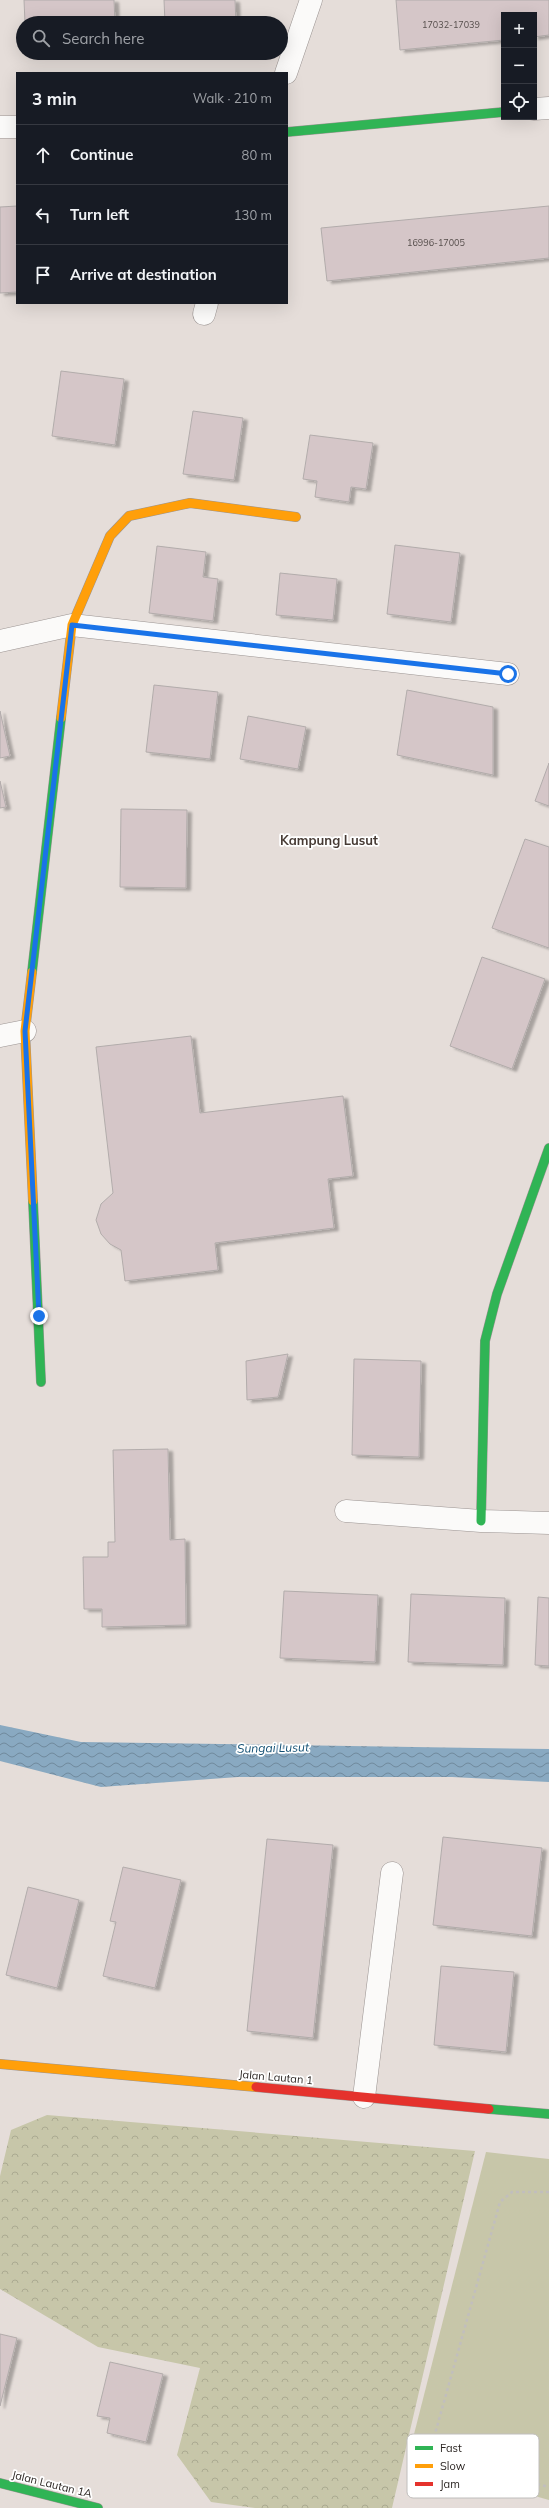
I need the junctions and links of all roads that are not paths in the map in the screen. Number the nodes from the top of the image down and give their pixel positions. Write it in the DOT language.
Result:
graph roads {
  1 [pos="311,0"];
  2 [pos="286,72"];
  3 [pos="549,108"];
  4 [pos="537,109"];
  5 [pos="501,112"];
  6 [pos="16,126"];
  7 [pos="0,127"];
  8 [pos="288,132"];
  9 [pos="296,517"];
  10 [pos="72,625"];
  11 [pos="0,641"];
  12 [pos="508,674"];
  13 [pos="25,1031"];
  14 [pos="0,1036"];
  15 [pos="549,1148"];
  16 [pos="41,1382"];
  17 [pos="346,1512"];
  18 [pos="481,1521"];
  19 [pos="549,1523"];
  20 [pos="392,1873"];
  21 [pos="0,2064"];
  22 [pos="364,2097"];
  23 [pos="549,2114"];
  24 [pos="0,2483"];
  25 [pos="98,2508"];
  1 -- 2 [label="street"];
  3 -- 4 [label="street"];
  5 -- 8 [label="street"];
  6 -- 7 [label="street"];
  9 -- 10 [label="street"];
  10 -- 11 [label="street"];
  10 -- 12 [label="street"];
  10 -- 13 [label="street"];
  13 -- 14 [label="street"];
  13 -- 16 [label="street"];
  15 -- 18 [label="street"];
  17 -- 18 [label="street"];
  18 -- 19 [label="street"];
  20 -- 22 [label="street"];
  21 -- 22 [label="street, Jalan Lautan 1"];
  22 -- 23 [label="street, Jalan Lautan 1"];
  24 -- 25 [label="street, Jalan Lautan 1A"];
}
